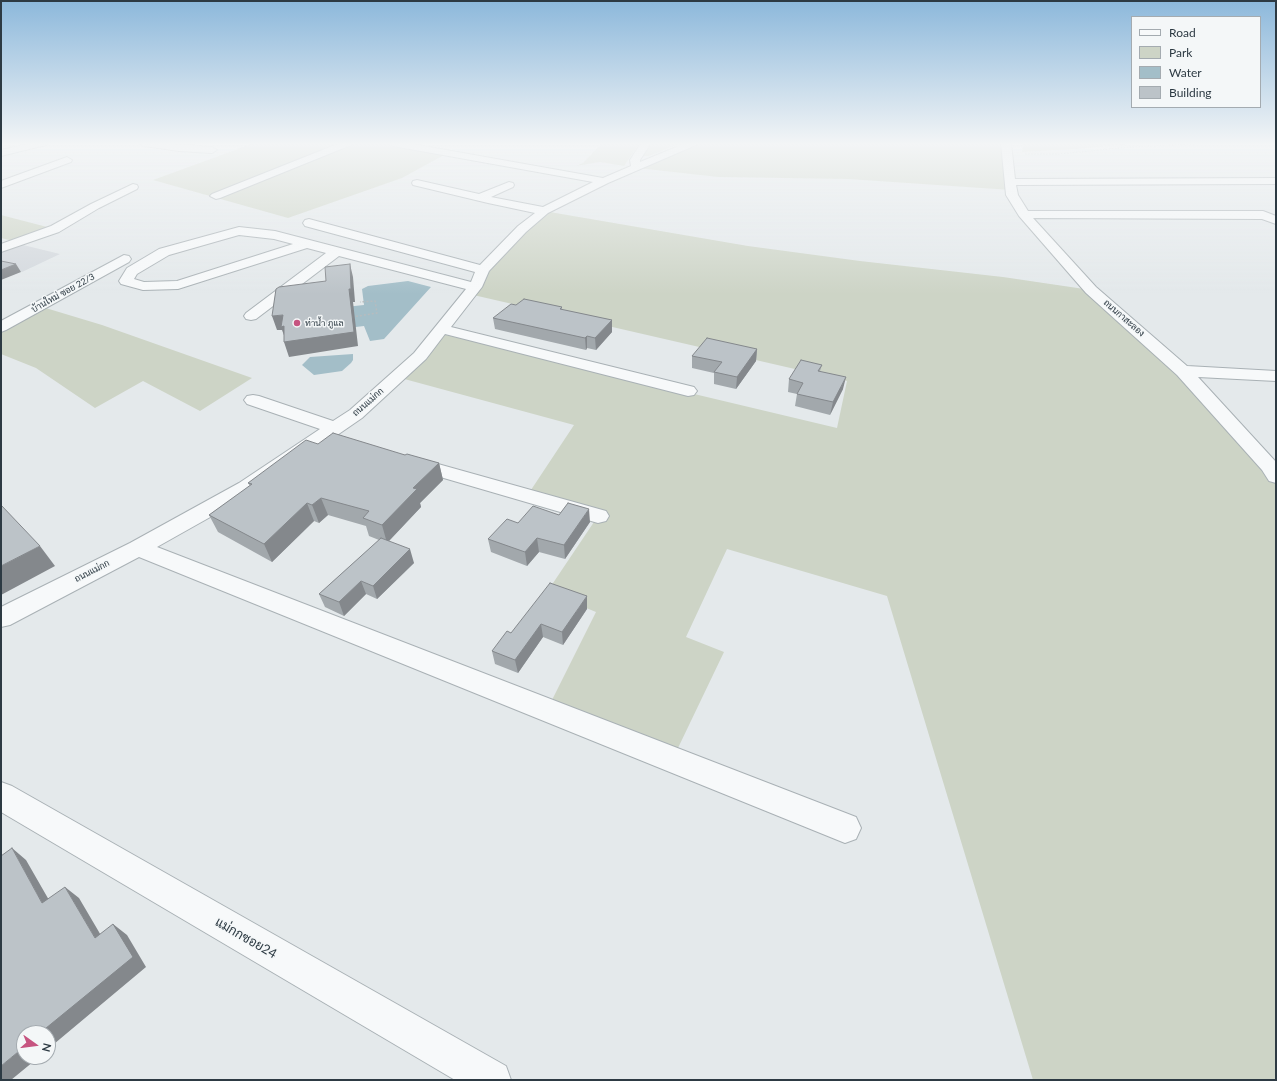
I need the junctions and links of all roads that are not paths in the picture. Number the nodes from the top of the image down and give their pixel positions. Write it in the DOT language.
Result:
graph roads {
  1 [pos="121,193"];
  2 [pos="222,193"];
  3 [pos="466,193"];
  4 [pos="490,193"];
  5 [pos="579,193"];
  6 [pos="1012,193"];
  7 [pos="216,196"];
  8 [pos="480,198"];
  9 [pos="544,211"];
  10 [pos="1023,214"];
  11 [pos="1276,220"];
  12 [pos="281,224"];
  13 [pos="240,231"];
  14 [pos="306,244"];
  15 [pos="360,245"];
  16 [pos="1,248"];
  17 [pos="330,250"];
  18 [pos="124,259"];
  19 [pos="480,278"];
  20 [pos="251,316"];
  21 [pos="1,327"];
  22 [pos="442,329"];
  23 [pos="1184,371"];
  24 [pos="1276,376"];
  25 [pos="688,391"];
  26 [pos="253,400"];
  27 [pos="333,436"];
  28 [pos="396,458"];
  29 [pos="1276,477"];
  30 [pos="598,516"];
  31 [pos="138,548"];
  32 [pos="1,618"];
  33 [pos="1,796"];
  34 [pos="845,828"];
  35 [pos="492,1080"];
  1 -- 16 [label="street"];
  2 -- 7 [label="street"];
  3 -- 8 [label="street"];
  4 -- 8 [label="street"];
  5 -- 9 [label="street, ถนนแม่กก"];
  6 -- 10 [label="street, ถนนกาสะลอง"];
  8 -- 9 [label="street"];
  9 -- 19 [label="street, ถนนแม่กก"];
  10 -- 11 [label="street"];
  10 -- 23 [label="street, ถนนกาสะลอง"];
  12 -- 13 [label="street"];
  13 -- 14 [label="street"];
  13 -- 14 [label="street"];
  14 -- 17 [label="street"];
  15 -- 17 [label="street"];
  15 -- 19 [label="street"];
  15 -- 19 [label="street"];
  17 -- 19 [label="street"];
  17 -- 20 [label="street"];
  18 -- 21 [label="street, บ้านใหม่ ซอย 22/3"];
  19 -- 22 [label="street, ถนนแม่กก"];
  22 -- 25 [label="street"];
  22 -- 27 [label="street, ถนนแม่กก"];
  23 -- 24 [label="street"];
  23 -- 29 [label="street, ถนนกาสะลอง"];
  26 -- 27 [label="street"];
  27 -- 31 [label="street, ถนนแม่กก"];
  28 -- 30 [label="street"];
  31 -- 32 [label="street, ถนนแม่กก"];
  31 -- 34 [label="street"];
  33 -- 35 [label="street, แม่กกซอย24"];
}
